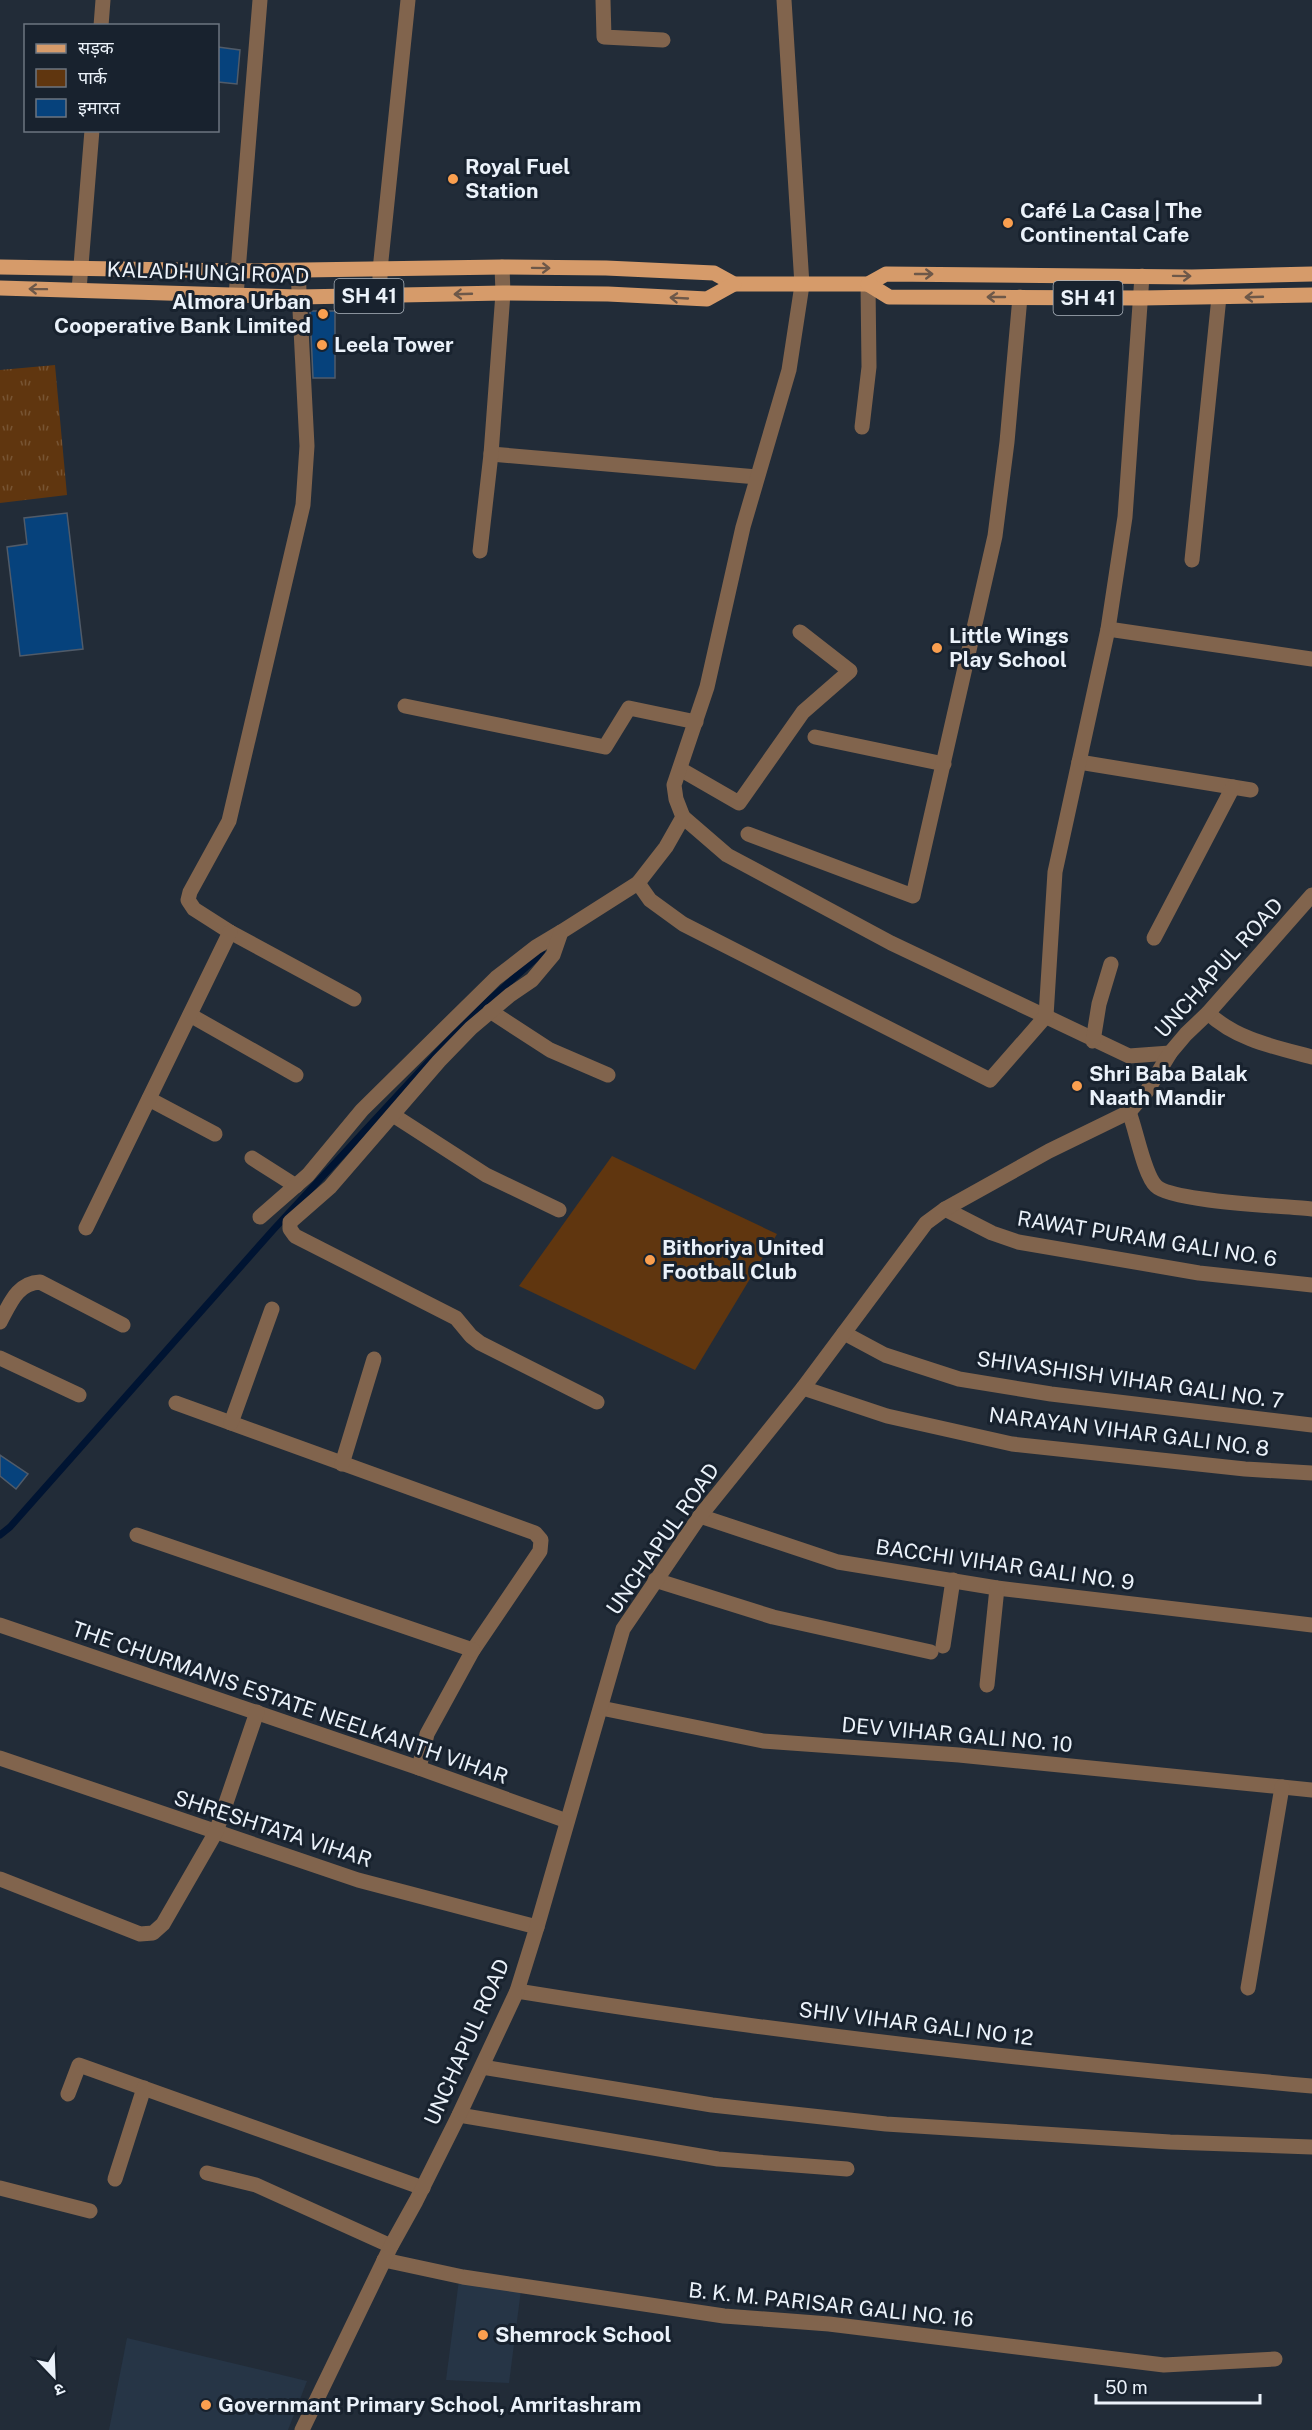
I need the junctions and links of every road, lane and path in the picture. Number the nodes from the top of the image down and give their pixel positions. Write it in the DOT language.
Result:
graph roads {
  1 [pos="103,0"];
  2 [pos="260,0"];
  3 [pos="408,0"];
  4 [pos="603,0"];
  5 [pos="784,0"];
  6 [pos="101,24"];
  7 [pos="663,40"];
  8 [pos="92,132"];
  9 [pos="0,267"];
  10 [pos="502,267"];
  11 [pos="81,268"];
  12 [pos="380,270"];
  13 [pos="237,271"];
  14 [pos="298,271"];
  15 [pos="1312,274"];
  16 [pos="1142,276"];
  17 [pos="734,284"];
  18 [pos="868,284"];
  19 [pos="802,285"];
  20 [pos="0,288"];
  21 [pos="79,290"];
  22 [pos="503,293"];
  23 [pos="1312,295"];
  24 [pos="236,296"];
  25 [pos="380,296"];
  26 [pos="299,297"];
  27 [pos="1020,297"];
  28 [pos="1219,297"];
  29 [pos="1142,298"];
  30 [pos="862,427"];
  31 [pos="490,454"];
  32 [pos="757,477"];
  33 [pos="480,551"];
  34 [pos="1192,560"];
  35 [pos="1108,629"];
  36 [pos="800,632"];
  37 [pos="1312,659"];
  38 [pos="405,706"];
  39 [pos="696,722"];
  40 [pos="815,737"];
  41 [pos="1079,762"];
  42 [pos="944,764"];
  43 [pos="680,769"];
  44 [pos="1233,787"];
  45 [pos="1251,790"];
  46 [pos="683,817"];
  47 [pos="748,834"];
  48 [pos="638,884"];
  49 [pos="1312,895"];
  50 [pos="231,932"];
  51 [pos="561,932"];
  52 [pos="1154,938"];
  53 [pos="1111,964"];
  54 [pos="354,999"];
  55 [pos="490,1011"];
  56 [pos="1208,1013"];
  57 [pos="190,1015"];
  58 [pos="1046,1016"];
  59 [pos="1093,1041"];
  60 [pos="1170,1053"];
  61 [pos="1312,1058"];
  62 [pos="296,1075"];
  63 [pos="608,1075"];
  64 [pos="149,1099"];
  65 [pos="1129,1112"];
  66 [pos="393,1115"];
  67 [pos="215,1134"];
  68 [pos="252,1158"];
  69 [pos="296,1186"];
  70 [pos="945,1209"];
  71 [pos="1312,1209"];
  72 [pos="559,1210"];
  73 [pos="260,1217"];
  74 [pos="86,1228"];
  75 [pos="1312,1286"];
  76 [pos="272,1309"];
  77 [pos="0,1322"];
  78 [pos="123,1325"];
  79 [pos="844,1333"];
  80 [pos="0,1358"];
  81 [pos="374,1359"];
  82 [pos="803,1388"];
  83 [pos="79,1395"];
  84 [pos="597,1402"];
  85 [pos="176,1403"];
  86 [pos="231,1423"];
  87 [pos="1312,1425"];
  88 [pos="342,1464"];
  89 [pos="1312,1473"];
  90 [pos="700,1516"];
  91 [pos="137,1535"];
  92 [pos="655,1580"];
  93 [pos="953,1580"];
  94 [pos="997,1588"];
  95 [pos="1312,1624"];
  96 [pos="0,1625"];
  97 [pos="473,1650"];
  98 [pos="987,1685"];
  99 [pos="601,1708"];
  100 [pos="257,1712"];
  101 [pos="0,1758"];
  102 [pos="419,1768"];
  103 [pos="1282,1787"];
  104 [pos="1312,1790"];
  105 [pos="567,1821"];
  106 [pos="216,1832"];
  107 [pos="0,1879"];
  108 [pos="537,1927"];
  109 [pos="1248,1988"];
  110 [pos="517,1991"];
  111 [pos="482,2067"];
  112 [pos="1312,2086"];
  113 [pos="144,2088"];
  114 [pos="68,2094"];
  115 [pos="459,2115"];
  116 [pos="1312,2147"];
  117 [pos="847,2169"];
  118 [pos="207,2173"];
  119 [pos="114,2179"];
  120 [pos="0,2188"];
  121 [pos="423,2188"];
  122 [pos="90,2211"];
  123 [pos="388,2253"];
  124 [pos="1275,2359"];
  125 [pos="302,2430"];
  1 -- 6 [label="street"];
  2 -- 13 [label="street"];
  3 -- 12 [label="street"];
  4 -- 7 [label="street"];
  5 -- 19 [label="street"];
  8 -- 11 [label="street"];
  9 -- 11 [label="main road, KALADHUNGI ROAD / SH 41"];
  10 -- 12 [label="main road, KALADHUNGI ROAD / SH 41"];
  10 -- 17 [label="main road, KALADHUNGI ROAD / SH 41, one-way"];
  10 -- 22 [label="street"];
  11 -- 13 [label="main road, KALADHUNGI ROAD / SH 41"];
  11 -- 21 [label="street"];
  12 -- 14 [label="main road, KALADHUNGI ROAD / SH 41"];
  12 -- 25 [label="street"];
  13 -- 14 [label="main road, KALADHUNGI ROAD / SH 41"];
  13 -- 24 [label="street"];
  14 -- 26 [label="street"];
  16 -- 15 [label="main road, KALADHUNGI ROAD / SH 41, one-way"];
  18 -- 16 [label="main road, KALADHUNGI ROAD / SH 41, one-way"];
  16 -- 29 [label="street"];
  17 -- 19 [label="main road, KALADHUNGI ROAD / SH 41"];
  17 -- 22 [label="main road, KALADHUNGI ROAD / SH 41, one-way"];
  18 -- 19 [label="main road, KALADHUNGI ROAD / SH 41"];
  27 -- 18 [label="main road, KALADHUNGI ROAD / SH 41, one-way"];
  18 -- 30 [label="street"];
  19 -- 32 [label="street"];
  21 -- 20 [label="main road, KALADHUNGI ROAD / SH 41, one-way"];
  21 -- 24 [label="main road, KALADHUNGI ROAD / SH 41"];
  22 -- 25 [label="main road, KALADHUNGI ROAD / SH 41, one-way"];
  22 -- 31 [label="street"];
  23 -- 28 [label="main road, KALADHUNGI ROAD / SH 41, one-way"];
  24 -- 26 [label="main road, KALADHUNGI ROAD / SH 41"];
  25 -- 26 [label="main road, KALADHUNGI ROAD / SH 41"];
  26 -- 50 [label="street"];
  27 -- 29 [label="main road, KALADHUNGI ROAD / SH 41"];
  27 -- 42 [label="street"];
  28 -- 29 [label="main road, KALADHUNGI ROAD / SH 41"];
  28 -- 34 [label="street"];
  29 -- 35 [label="street"];
  31 -- 32 [label="street"];
  31 -- 33 [label="street"];
  32 -- 39 [label="street"];
  35 -- 37 [label="street"];
  35 -- 41 [label="street"];
  36 -- 43 [label="street"];
  38 -- 39 [label="street"];
  39 -- 43 [label="street"];
  40 -- 42 [label="street"];
  41 -- 44 [label="street"];
  41 -- 58 [label="street"];
  42 -- 47 [label="street"];
  43 -- 46 [label="street"];
  44 -- 45 [label="street"];
  44 -- 52 [label="street"];
  46 -- 48 [label="street"];
  46 -- 58 [label="street"];
  48 -- 51 [label="street"];
  48 -- 58 [label="street"];
  49 -- 56 [label="street, UNCHAPUL ROAD"];
  50 -- 54 [label="street"];
  50 -- 57 [label="street"];
  51 -- 55 [label="street"];
  51 -- 69 [label="street"];
  53 -- 59 [label="street"];
  55 -- 63 [label="street"];
  55 -- 66 [label="street"];
  56 -- 60 [label="street, UNCHAPUL ROAD"];
  56 -- 61 [label="street"];
  57 -- 62 [label="street"];
  57 -- 64 [label="street"];
  58 -- 59 [label="street"];
  59 -- 60 [label="street"];
  60 -- 65 [label="street, UNCHAPUL ROAD"];
  64 -- 67 [label="street"];
  64 -- 74 [label="street"];
  65 -- 70 [label="street, UNCHAPUL ROAD"];
  65 -- 71 [label="street"];
  66 -- 72 [label="street"];
  66 -- 84 [label="street"];
  68 -- 69 [label="street"];
  69 -- 73 [label="street"];
  70 -- 75 [label="street, RAWAT PURAM GALI NO. 6"];
  70 -- 79 [label="street, UNCHAPUL ROAD"];
  76 -- 86 [label="street"];
  77 -- 78 [label="street"];
  79 -- 82 [label="street, UNCHAPUL ROAD"];
  79 -- 87 [label="street, SHIVASHISH VIHAR GALI NO. 7"];
  80 -- 83 [label="street"];
  81 -- 88 [label="street"];
  82 -- 89 [label="street, NARAYAN VIHAR GALI NO. 8"];
  82 -- 90 [label="street, UNCHAPUL ROAD"];
  85 -- 86 [label="street"];
  86 -- 88 [label="street"];
  88 -- 97 [label="street"];
  90 -- 92 [label="street, UNCHAPUL ROAD"];
  90 -- 93 [label="street, BACCHI VIHAR GALI NO. 9"];
  91 -- 97 [label="street"];
  92 -- 93 [label="street"];
  92 -- 99 [label="street, UNCHAPUL ROAD"];
  93 -- 94 [label="street, BACCHI VIHAR GALI NO. 9"];
  94 -- 95 [label="street, BACCHI VIHAR GALI NO. 9"];
  94 -- 98 [label="street"];
  96 -- 100 [label="street, THE CHURMANIS ESTATE NEELKANTH VIHAR"];
  97 -- 102 [label="street"];
  99 -- 103 [label="street, DEV VIHAR GALI NO. 10"];
  99 -- 105 [label="street, UNCHAPUL ROAD"];
  100 -- 102 [label="street, THE CHURMANIS ESTATE NEELKANTH VIHAR"];
  100 -- 106 [label="street"];
  101 -- 106 [label="street, SHRESHTATA VIHAR"];
  102 -- 105 [label="street, THE CHURMANIS ESTATE NEELKANTH VIHAR"];
  103 -- 104 [label="street, DEV VIHAR GALI NO. 10"];
  103 -- 109 [label="street"];
  105 -- 108 [label="street, UNCHAPUL ROAD"];
  106 -- 107 [label="street"];
  106 -- 108 [label="street, SHRESHTATA VIHAR"];
  108 -- 110 [label="street, UNCHAPUL ROAD"];
  110 -- 111 [label="street, UNCHAPUL ROAD"];
  110 -- 112 [label="street, SHIV VIHAR GALI NO 12"];
  111 -- 115 [label="street, UNCHAPUL ROAD"];
  111 -- 116 [label="street"];
  113 -- 114 [label="street"];
  113 -- 119 [label="street"];
  113 -- 121 [label="street"];
  115 -- 117 [label="street"];
  115 -- 121 [label="street, UNCHAPUL ROAD"];
  118 -- 123 [label="street, B. K. M. PARISAR GALI NO. 16"];
  120 -- 122 [label="street"];
  121 -- 123 [label="street, UNCHAPUL ROAD"];
  123 -- 124 [label="street, B. K. M. PARISAR GALI NO. 16"];
  123 -- 125 [label="street, UNCHAPUL ROAD"];
}
